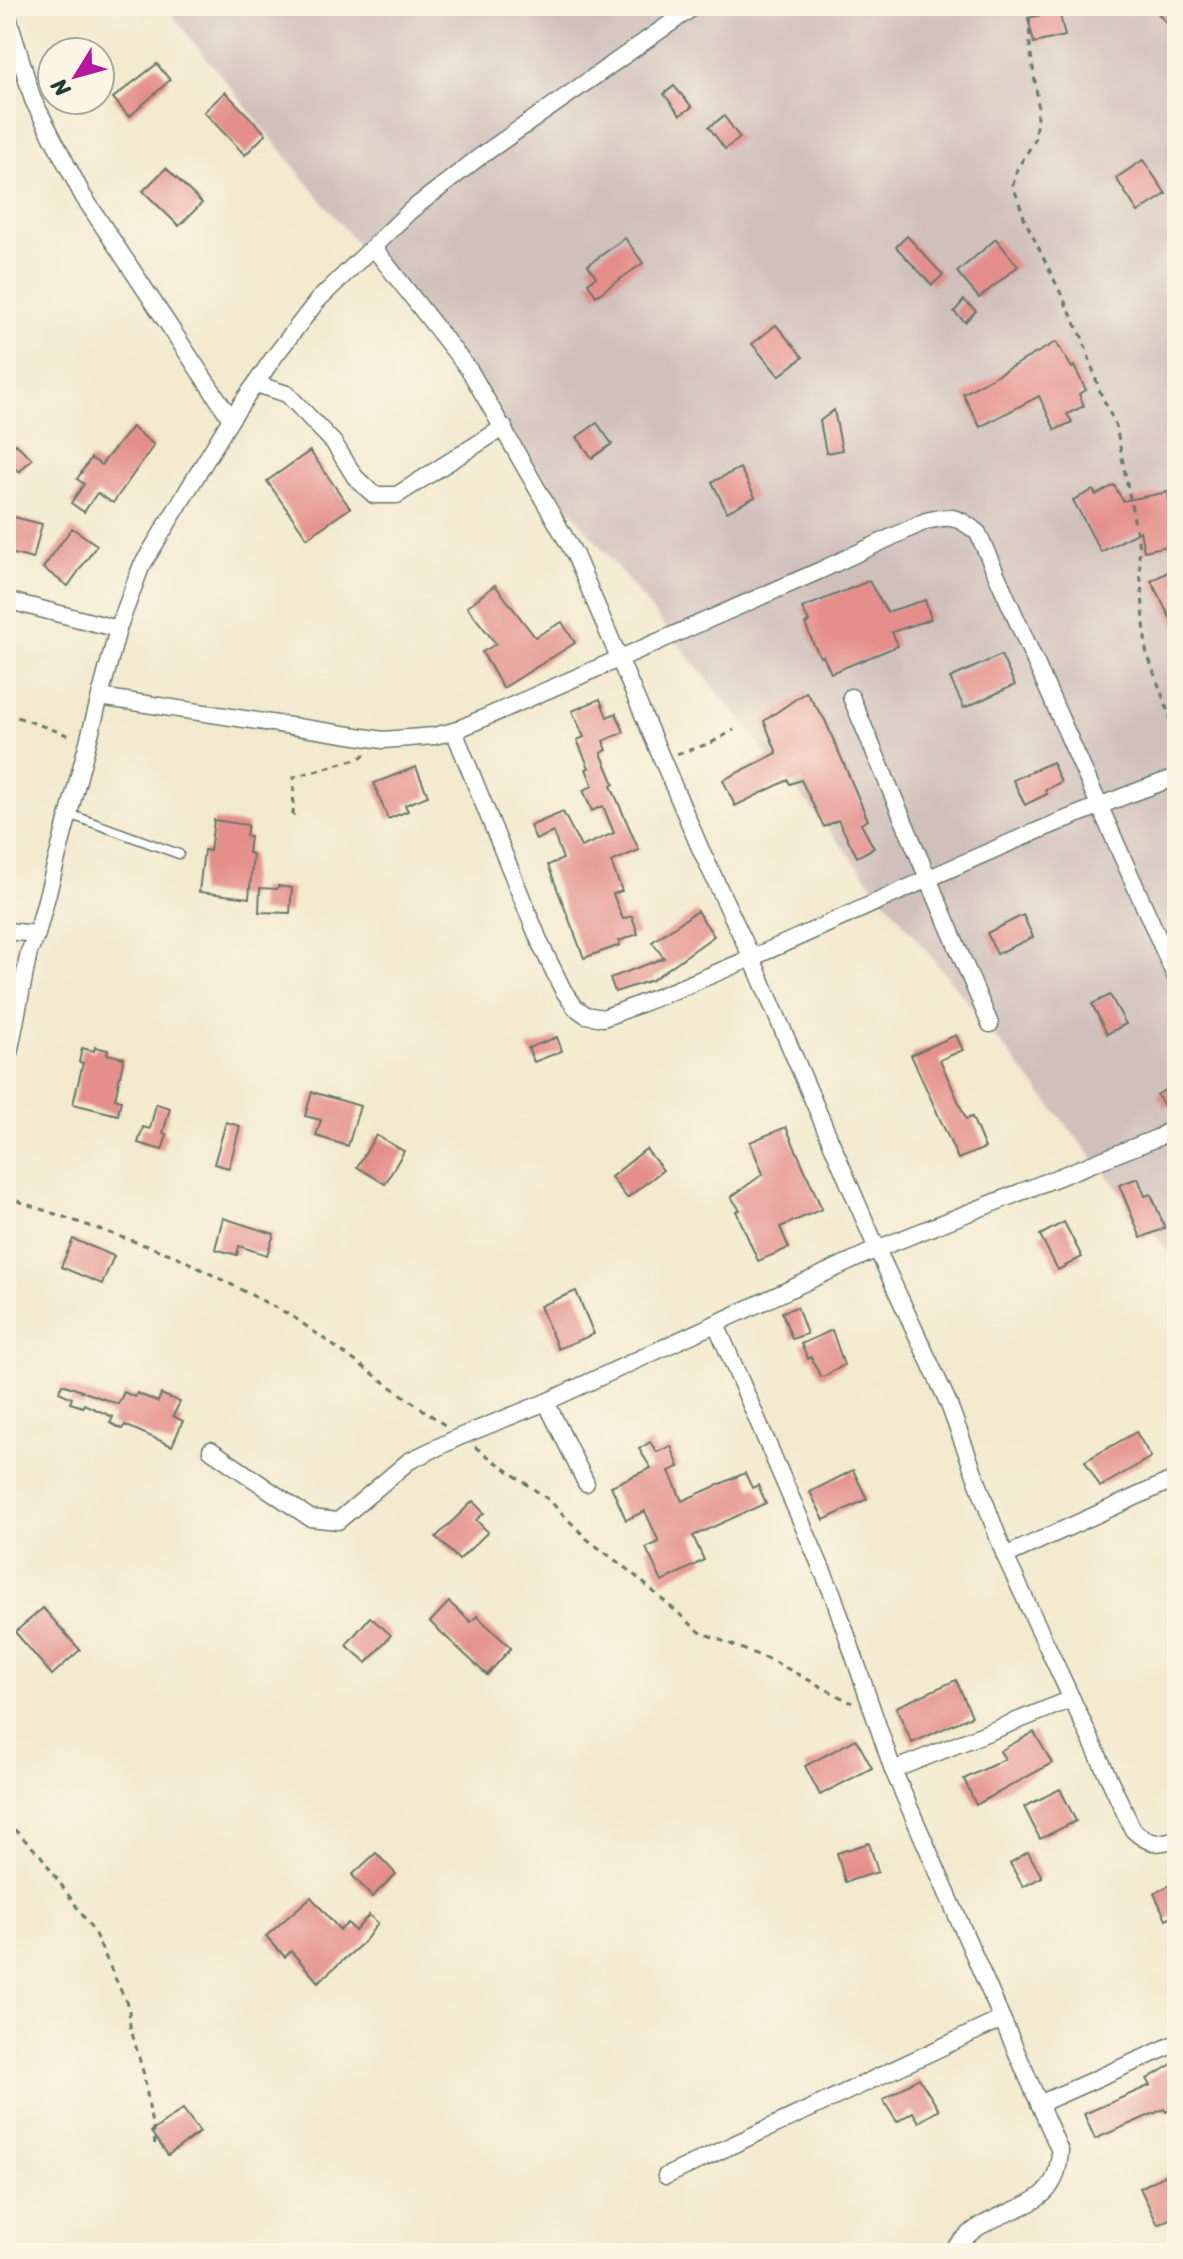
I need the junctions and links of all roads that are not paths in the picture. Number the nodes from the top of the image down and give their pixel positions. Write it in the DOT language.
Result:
graph roads {
  1 [pos="695,6"];
  2 [pos="6,10"];
  3 [pos="373,247"];
  4 [pos="256,384"];
  5 [pos="231,419"];
  6 [pos="504,427"];
  7 [pos="6,600"];
  8 [pos="118,629"];
  9 [pos="622,659"];
  10 [pos="100,697"];
  11 [pos="851,697"];
  12 [pos="454,731"];
  13 [pos="1177,777"];
  14 [pos="1100,804"];
  15 [pos="68,814"];
  16 [pos="179,854"];
  17 [pos="928,878"];
  18 [pos="6,931"];
  19 [pos="37,934"];
  20 [pos="751,956"];
  21 [pos="1177,980"];
  22 [pos="990,1024"];
  23 [pos="6,1069"];
  24 [pos="1177,1126"];
  25 [pos="877,1249"];
  26 [pos="716,1324"];
  27 [pos="546,1402"];
  28 [pos="211,1450"];
  29 [pos="1177,1478"];
  30 [pos="586,1483"];
  31 [pos="1005,1556"];
  32 [pos="1072,1699"];
  33 [pos="893,1770"];
  34 [pos="1177,1838"];
  35 [pos="1002,2019"];
  36 [pos="1177,2043"];
  37 [pos="1039,2104"];
  38 [pos="666,2176"];
  39 [pos="950,2253"];
  1 -- 3 [label="street"];
  2 -- 5 [label="street"];
  3 -- 4 [label="street"];
  3 -- 6 [label="street"];
  4 -- 5 [label="street"];
  4 -- 6 [label="street"];
  5 -- 8 [label="street"];
  6 -- 9 [label="street"];
  7 -- 8 [label="street"];
  8 -- 10 [label="street"];
  9 -- 12 [label="street"];
  9 -- 14 [label="street"];
  9 -- 20 [label="street"];
  10 -- 12 [label="street"];
  10 -- 15 [label="street"];
  11 -- 17 [label="street"];
  12 -- 20 [label="street"];
  13 -- 14 [label="street"];
  14 -- 17 [label="street"];
  14 -- 21 [label="street"];
  15 -- 16 [label="lane"];
  15 -- 19 [label="street"];
  17 -- 20 [label="street"];
  17 -- 22 [label="street"];
  18 -- 19 [label="street"];
  19 -- 23 [label="street"];
  20 -- 25 [label="street"];
  24 -- 25 [label="street"];
  25 -- 26 [label="street"];
  25 -- 31 [label="street"];
  26 -- 27 [label="street"];
  26 -- 33 [label="street"];
  27 -- 28 [label="street"];
  27 -- 30 [label="street"];
  29 -- 31 [label="street"];
  31 -- 32 [label="street"];
  32 -- 33 [label="street"];
  32 -- 34 [label="street"];
  33 -- 35 [label="street"];
  35 -- 37 [label="street"];
  35 -- 38 [label="street"];
  36 -- 37 [label="street"];
  37 -- 39 [label="street"];
}
